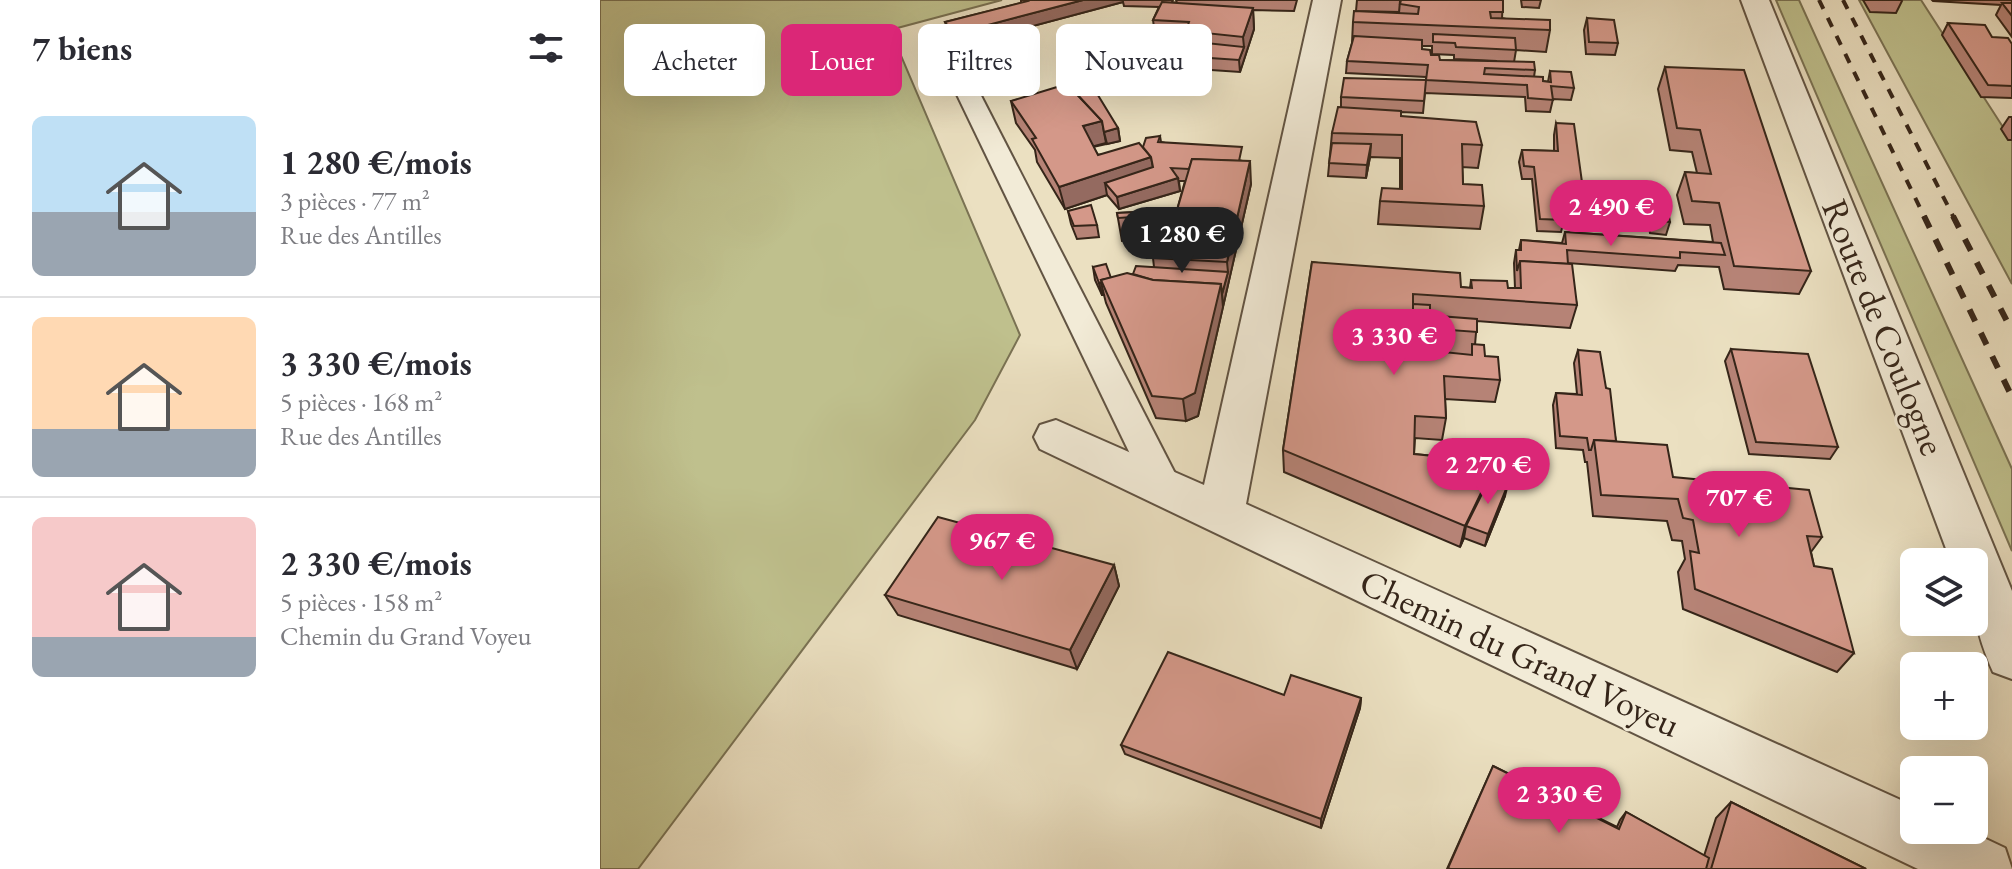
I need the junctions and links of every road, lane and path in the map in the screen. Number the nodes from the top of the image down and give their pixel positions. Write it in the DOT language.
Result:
graph roads {
  1 [pos="1327,0"];
  2 [pos="1755,0"];
  3 [pos="969,96"];
  4 [pos="1056,437"];
  5 [pos="1164,487"];
  6 [pos="1221,514"];
  7 [pos="2012,655"];
  8 [pos="1984,869"];
  1 -- 6 [label="street"];
  2 -- 7 [label="street, Route de Coulogne"];
  3 -- 5 [label="lane"];
  4 -- 5 [label="street, Chemin du Grand Voyeu"];
  5 -- 6 [label="street, Chemin du Grand Voyeu"];
  6 -- 8 [label="street, Chemin du Grand Voyeu"];
}
